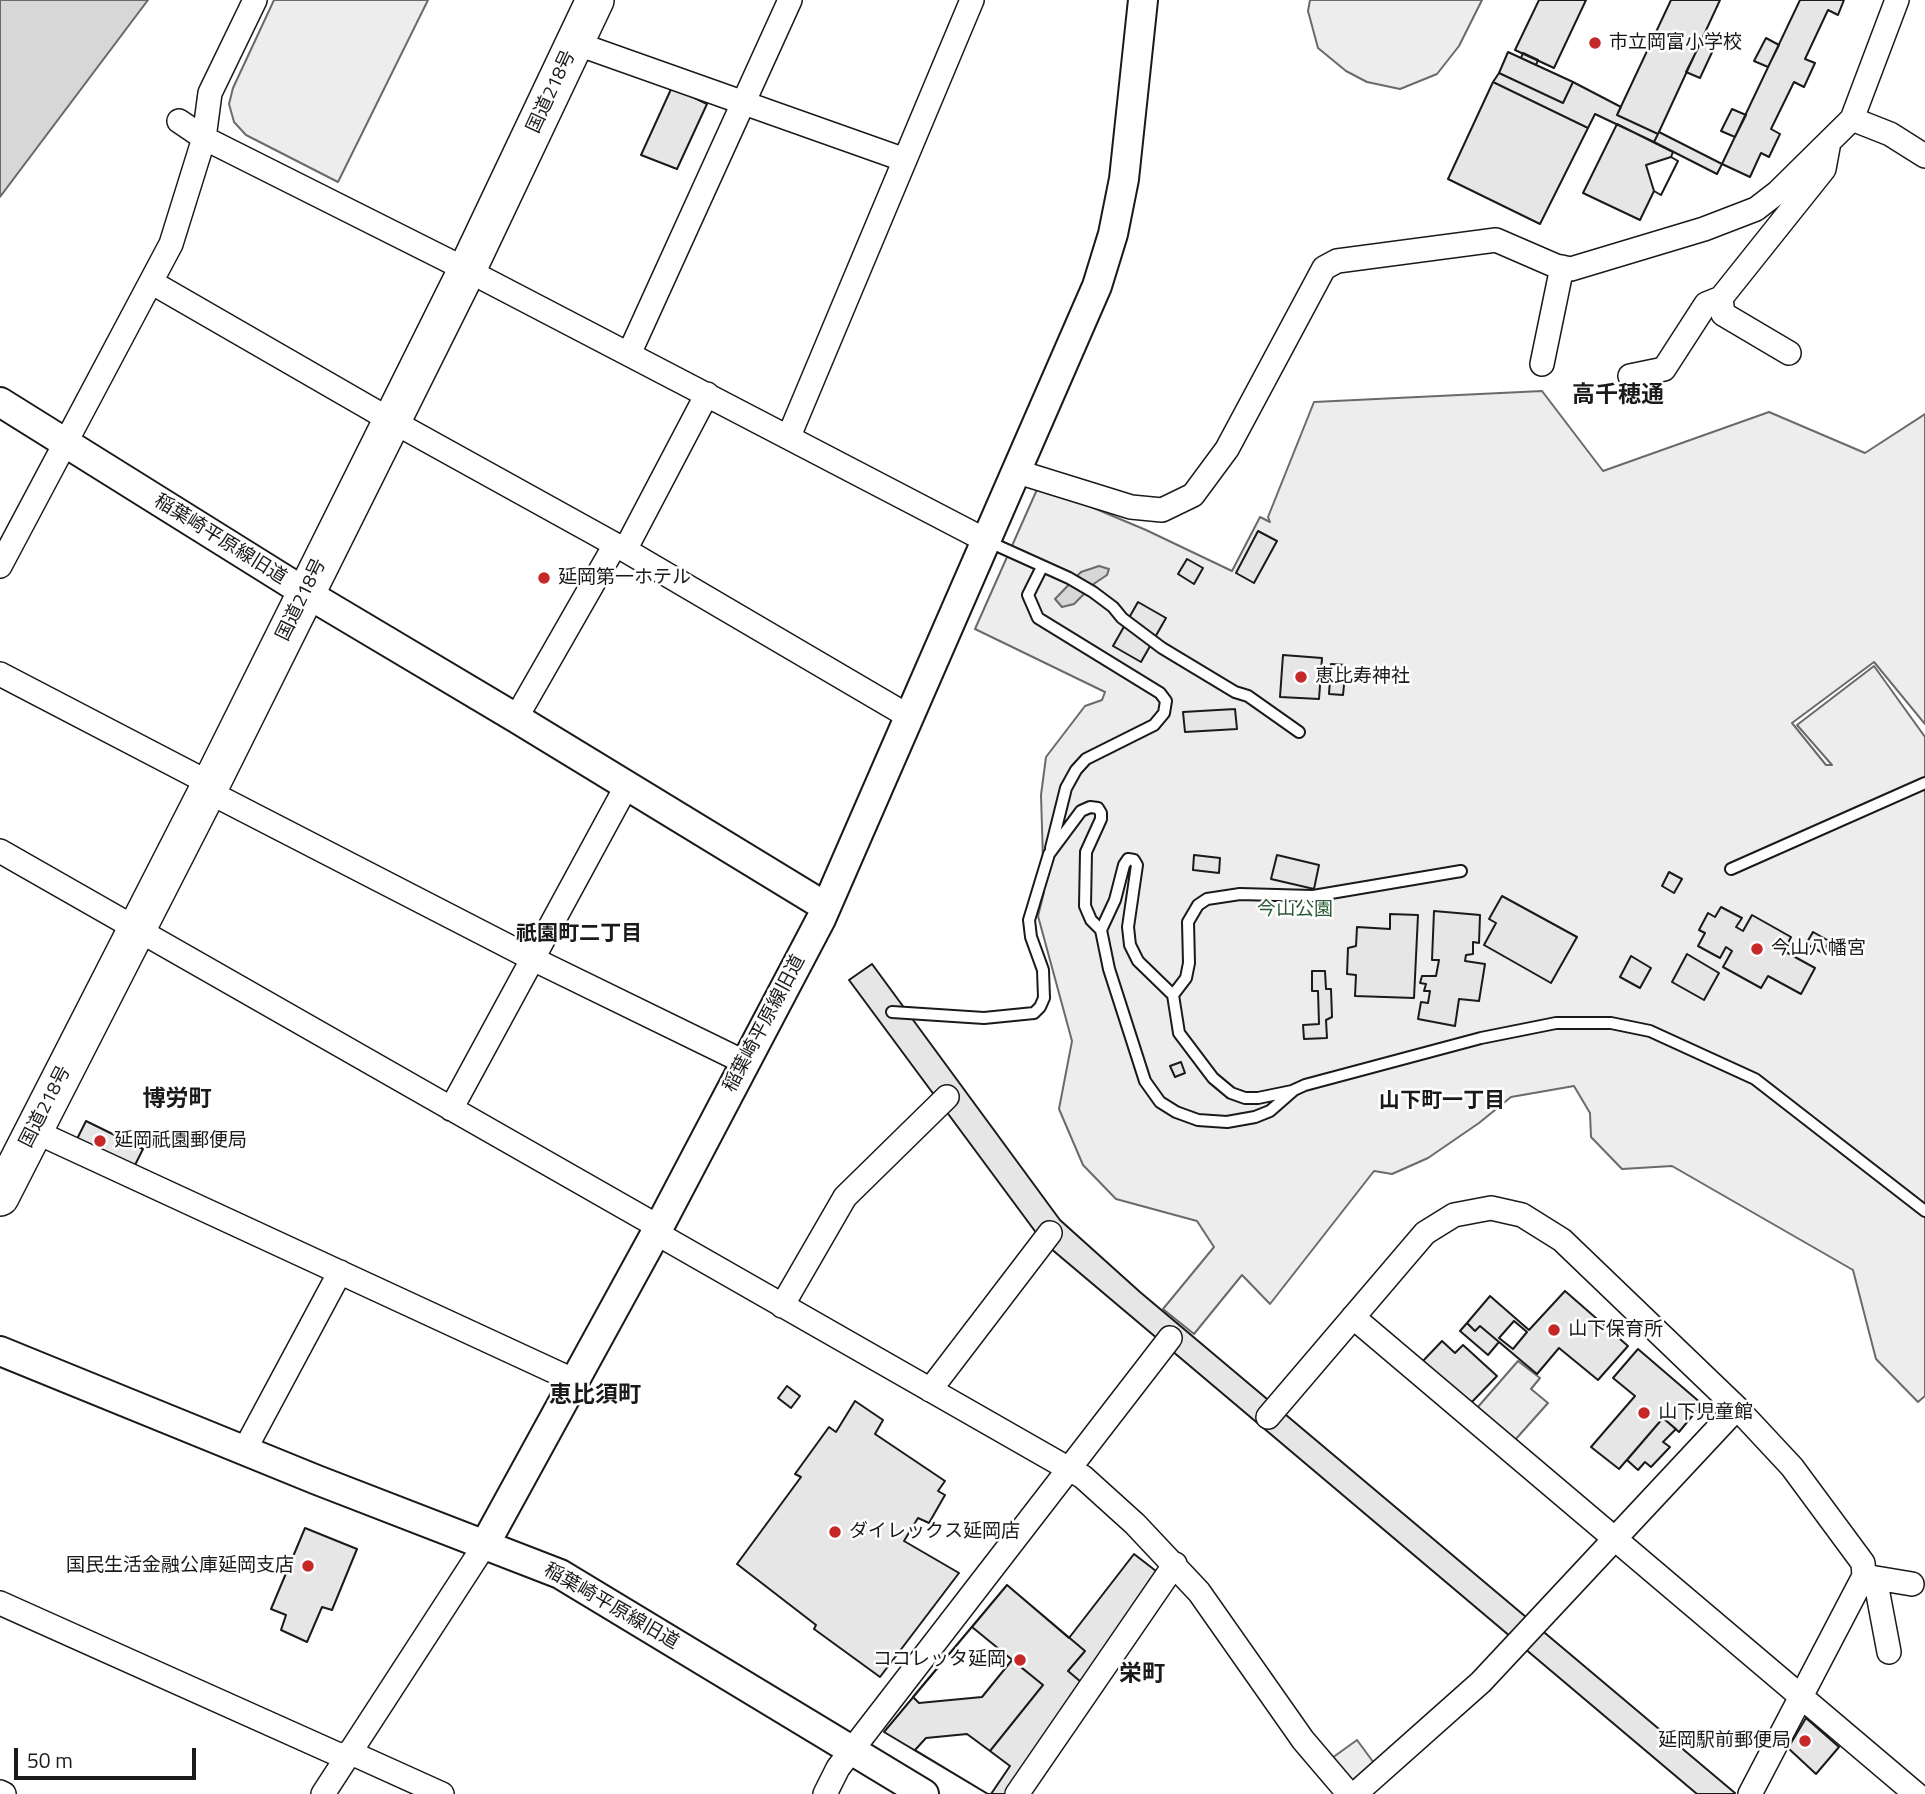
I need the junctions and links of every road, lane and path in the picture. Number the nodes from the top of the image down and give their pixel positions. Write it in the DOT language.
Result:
graph roads {
  1 [pos="255,0"];
  2 [pos="595,0"];
  3 [pos="790,0"];
  4 [pos="972,0"];
  5 [pos="1143,0"];
  6 [pos="1897,0"];
  7 [pos="575,43"];
  8 [pos="743,104"];
  9 [pos="1852,119"];
  10 [pos="179,121"];
  11 [pos="204,138"];
  12 [pos="1829,142"];
  13 [pos="1925,156"];
  14 [pos="905,160"];
  15 [pos="1562,267"];
  16 [pos="467,270"];
  17 [pos="151,282"];
  18 [pos="1721,298"];
  19 [pos="1789,353"];
  20 [pos="629,354"];
  21 [pos="1542,364"];
  22 [pos="1630,376"];
  23 [pos="707,394"];
  24 [pos="0,402"];
  25 [pos="392,421"];
  26 [pos="789,436"];
  27 [pos="65,443"];
  28 [pos="1015,471"];
  29 [pos="985,540"];
  30 [pos="620,548"];
  31 [pos="0,566"];
  32 [pos="1042,567"];
  33 [pos="306,593"];
  34 [pos="0,674"];
  35 [pos="908,716"];
  36 [pos="516,718"];
  37 [pos="1299,732"];
  38 [pos="1925,783"];
  39 [pos="626,787"];
  40 [pos="209,788"];
  41 [pos="0,851"];
  42 [pos="1049,854"];
  43 [pos="1731,869"];
  44 [pos="1461,871"];
  45 [pos="826,907"];
  46 [pos="138,928"];
  47 [pos="1101,930"];
  48 [pos="533,958"];
  49 [pos="1173,995"];
  50 [pos="892,1012"];
  51 [pos="744,1062"];
  52 [pos="1294,1090"];
  53 [pos="947,1097"];
  54 [pos="451,1109"];
  55 [pos="34,1132"];
  56 [pos="0,1197"];
  57 [pos="1925,1211"];
  58 [pos="657,1230"];
  59 [pos="1050,1233"];
  60 [pos="340,1272"];
  61 [pos="782,1306"];
  62 [pos="1353,1317"];
  63 [pos="1170,1338"];
  64 [pos="0,1351"];
  65 [pos="575,1381"];
  66 [pos="930,1390"];
  67 [pos="1737,1408"];
  68 [pos="1268,1417"];
  69 [pos="244,1451"];
  70 [pos="1069,1469"];
  71 [pos="1614,1538"];
  72 [pos="484,1546"];
  73 [pos="1175,1564"];
  74 [pos="1870,1577"];
  75 [pos="1912,1584"];
  76 [pos="0,1603"];
  77 [pos="1889,1652"];
  78 [pos="1801,1699"];
  79 [pos="852,1750"];
  80 [pos="348,1755"];
  81 [pos="323,1794"];
  82 [pos="442,1794"];
  83 [pos="825,1794"];
  84 [pos="924,1794"];
  85 [pos="1017,1794"];
  86 [pos="1349,1794"];
  87 [pos="1355,1794"];
  88 [pos="1750,1794"];
  89 [pos="1916,1794"];
  1 -- 11 [label="street"];
  2 -- 7 [label="highway, 国道218号"];
  3 -- 8 [label="street"];
  4 -- 14 [label="street"];
  5 -- 28 [label="street"];
  6 -- 9 [label="street"];
  7 -- 8 [label="street"];
  7 -- 16 [label="highway, 国道218号"];
  8 -- 14 [label="street"];
  8 -- 20 [label="street"];
  9 -- 12 [label="street"];
  9 -- 13 [label="street"];
  10 -- 11 [label="street"];
  11 -- 16 [label="street"];
  11 -- 17 [label="street"];
  12 -- 15 [label="street"];
  12 -- 18 [label="street"];
  14 -- 26 [label="street"];
  15 -- 21 [label="street"];
  15 -- 28 [label="street"];
  16 -- 20 [label="street"];
  16 -- 25 [label="highway, 国道218号"];
  17 -- 25 [label="street"];
  17 -- 27 [label="street"];
  18 -- 19 [label="street"];
  18 -- 22 [label="street"];
  20 -- 23 [label="street"];
  23 -- 26 [label="street"];
  23 -- 30 [label="street"];
  24 -- 27 [label="street, 稲葉崎平原線旧道"];
  25 -- 30 [label="street"];
  25 -- 33 [label="highway, 国道218号"];
  26 -- 29 [label="street"];
  27 -- 31 [label="street"];
  27 -- 33 [label="street, 稲葉崎平原線旧道"];
  28 -- 29 [label="street"];
  29 -- 32 [label="lane"];
  29 -- 35 [label="street"];
  30 -- 35 [label="street"];
  30 -- 36 [label="street"];
  32 -- 37 [label="lane"];
  32 -- 42 [label="lane"];
  33 -- 36 [label="street, 稲葉崎平原線旧道"];
  33 -- 40 [label="highway, 国道218号"];
  34 -- 40 [label="street"];
  35 -- 45 [label="street"];
  36 -- 39 [label="street, 稲葉崎平原線旧道"];
  38 -- 43 [label="lane"];
  39 -- 45 [label="street, 稲葉崎平原線旧道"];
  39 -- 48 [label="street"];
  40 -- 46 [label="highway, 国道218号"];
  40 -- 48 [label="street"];
  41 -- 46 [label="street"];
  42 -- 47 [label="lane"];
  42 -- 50 [label="lane"];
  44 -- 49 [label="lane"];
  45 -- 51 [label="street, 稲葉崎平原線旧道"];
  46 -- 54 [label="street"];
  46 -- 55 [label="highway, 国道218号"];
  47 -- 49 [label="lane"];
  47 -- 52 [label="lane"];
  48 -- 51 [label="street"];
  48 -- 54 [label="street"];
  49 -- 52 [label="lane"];
  51 -- 58 [label="street, 稲葉崎平原線旧道"];
  52 -- 57 [label="lane"];
  53 -- 61 [label="street"];
  54 -- 58 [label="street"];
  55 -- 56 [label="highway, 国道218号"];
  55 -- 60 [label="street"];
  58 -- 61 [label="street"];
  58 -- 65 [label="street, 稲葉崎平原線旧道"];
  59 -- 66 [label="street"];
  60 -- 65 [label="street"];
  60 -- 69 [label="street"];
  61 -- 66 [label="street"];
  62 -- 67 [label="street"];
  62 -- 68 [label="street"];
  62 -- 71 [label="street"];
  63 -- 70 [label="street"];
  64 -- 69 [label="street"];
  65 -- 72 [label="street, 稲葉崎平原線旧道"];
  66 -- 70 [label="street"];
  67 -- 71 [label="street"];
  67 -- 74 [label="street"];
  69 -- 72 [label="street"];
  70 -- 73 [label="street"];
  70 -- 79 [label="street"];
  71 -- 78 [label="street"];
  71 -- 87 [label="street"];
  72 -- 79 [label="street, 稲葉崎平原線旧道"];
  72 -- 80 [label="street"];
  73 -- 85 [label="street"];
  73 -- 86 [label="street"];
  74 -- 75 [label="street"];
  74 -- 77 [label="street"];
  74 -- 78 [label="street"];
  76 -- 80 [label="street"];
  78 -- 88 [label="street"];
  78 -- 89 [label="street"];
  79 -- 83 [label="street"];
  79 -- 84 [label="street, 稲葉崎平原線旧道"];
  80 -- 81 [label="street"];
  80 -- 82 [label="street"];
}
